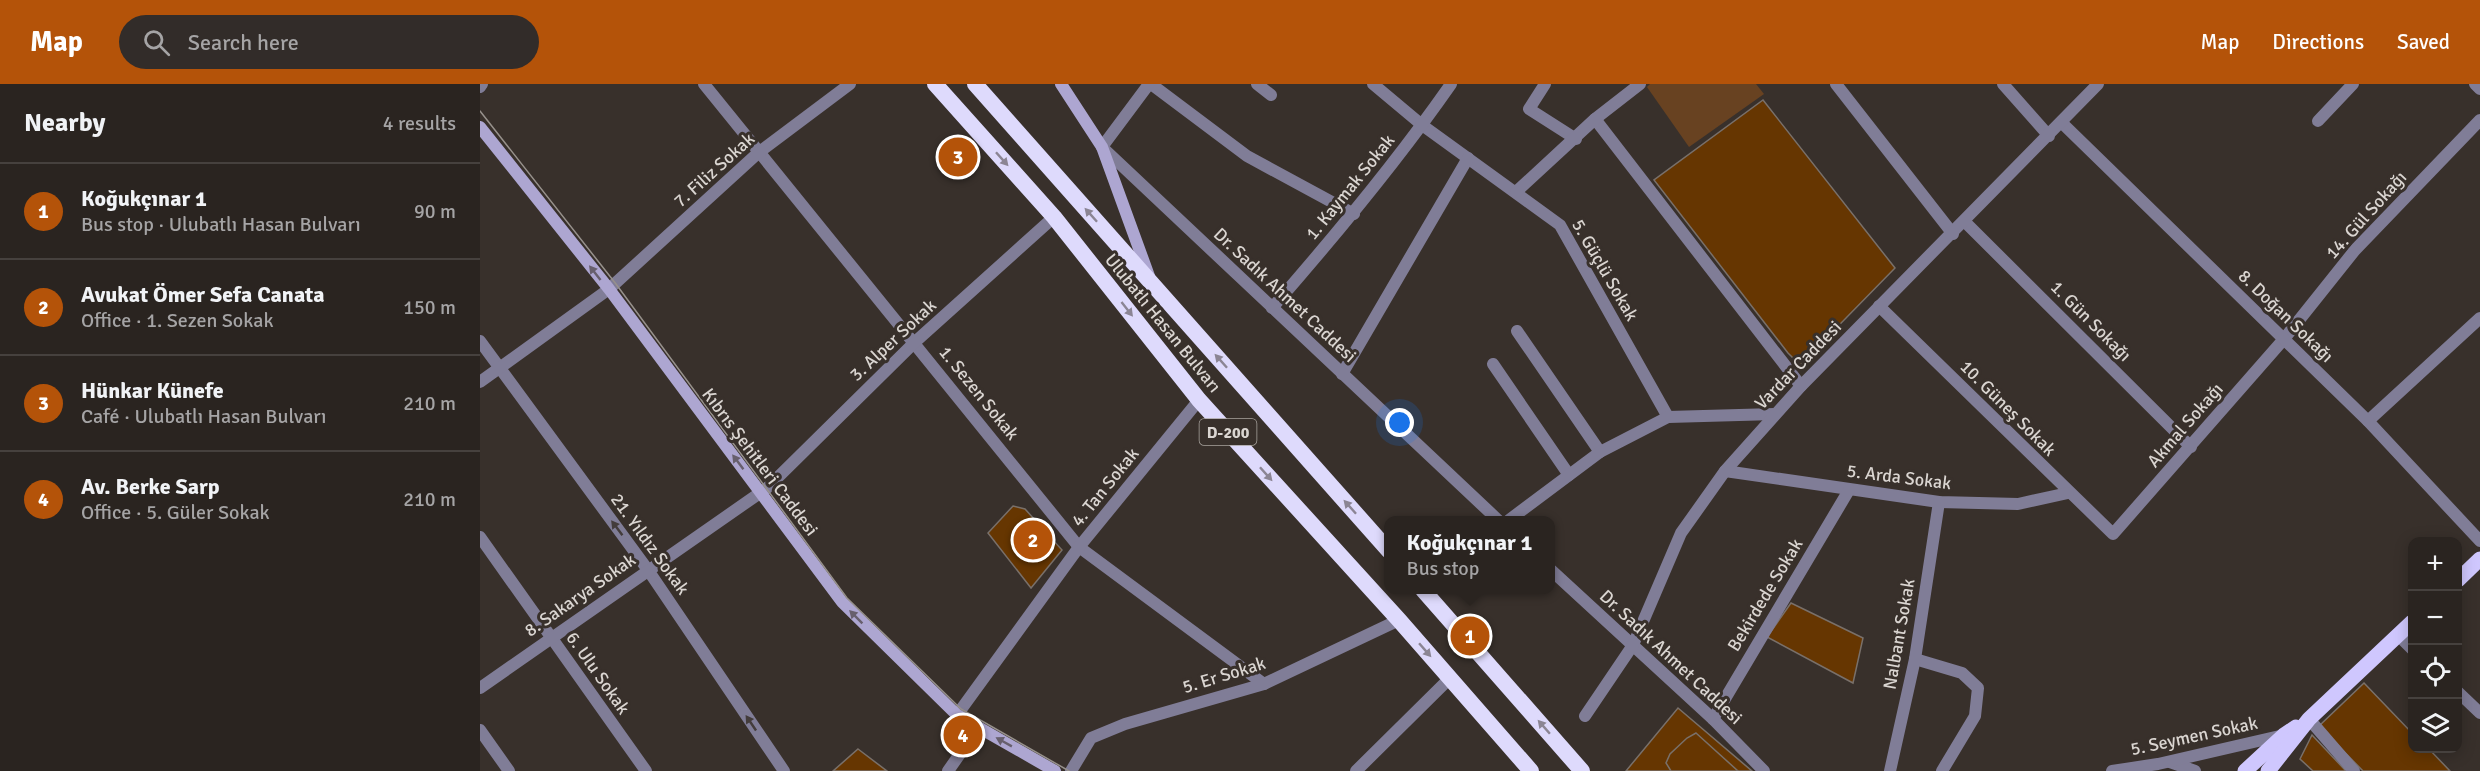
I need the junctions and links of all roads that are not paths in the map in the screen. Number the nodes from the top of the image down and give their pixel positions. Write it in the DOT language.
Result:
graph roads {
  1 [pos="704,84"];
  2 [pos="850,84"];
  3 [pos="935,84"];
  4 [pos="975,84"];
  5 [pos="981,84"];
  6 [pos="1061,84"];
  7 [pos="1150,84"];
  8 [pos="1257,84"];
  9 [pos="1373,84"];
  10 [pos="1451,84"];
  11 [pos="1545,84"];
  12 [pos="1640,84"];
  13 [pos="1836,84"];
  14 [pos="2003,84"];
  15 [pos="2098,84"];
  16 [pos="2353,84"];
  17 [pos="2475,84"];
  18 [pos="2480,89"];
  19 [pos="1271,95"];
  20 [pos="1000,113"];
  21 [pos="1595,119"];
  22 [pos="2480,120"];
  23 [pos="2318,122"];
  24 [pos="2062,123"];
  25 [pos="1422,125"];
  26 [pos="480,127"];
  27 [pos="2049,136"];
  28 [pos="1576,139"];
  29 [pos="1102,147"];
  30 [pos="758,153"];
  31 [pos="1468,158"];
  32 [pos="1516,192"];
  33 [pos="1354,214"];
  34 [pos="1054,217"];
  35 [pos="1965,222"];
  36 [pos="1953,234"];
  37 [pos="1151,282"];
  38 [pos="609,290"];
  39 [pos="1879,306"];
  40 [pos="1272,308"];
  41 [pos="2480,318"];
  42 [pos="1518,331"];
  43 [pos="2284,339"];
  44 [pos="480,341"];
  45 [pos="915,342"];
  46 [pos="1493,364"];
  47 [pos="499,369"];
  48 [pos="1342,374"];
  49 [pos="480,382"];
  50 [pos="1801,386"];
  51 [pos="1199,400"];
  52 [pos="1776,414"];
  53 [pos="1668,417"];
  54 [pos="2368,421"];
  55 [pos="2191,447"];
  56 [pos="1600,452"];
  57 [pos="1725,471"];
  58 [pos="1569,475"];
  59 [pos="1849,490"];
  60 [pos="760,492"];
  61 [pos="2068,493"];
  62 [pos="1939,502"];
  63 [pos="1494,516"];
  64 [pos="1514,516"];
  65 [pos="2113,534"];
  66 [pos="480,537"];
  67 [pos="2480,541"];
  68 [pos="1384,545"];
  69 [pos="1079,547"];
  70 [pos="2480,559"];
  71 [pos="648,570"];
  72 [pos="1555,574"];
  73 [pos="2462,575"];
  74 [pos="1427,594"];
  75 [pos="1399,620"];
  76 [pos="2408,626"];
  77 [pos="2398,635"];
  78 [pos="550,637"];
  79 [pos="1633,645"];
  80 [pos="2408,645"];
  81 [pos="1915,658"];
  82 [pos="1450,678"];
  83 [pos="1264,684"];
  84 [pos="480,688"];
  85 [pos="2462,697"];
  86 [pos="2480,713"];
  87 [pos="957,715"];
  88 [pos="1585,716"];
  89 [pos="1713,719"];
  90 [pos="2309,719"];
  91 [pos="978,728"];
  92 [pos="480,730"];
  93 [pos="2284,735"];
  94 [pos="2164,765"];
  95 [pos="509,771"];
  96 [pos="645,771"];
  97 [pos="784,771"];
  98 [pos="948,771"];
  99 [pos="1055,771"];
  100 [pos="1071,771"];
  101 [pos="1356,771"];
  102 [pos="1531,771"];
  103 [pos="1582,771"];
  104 [pos="1764,771"];
  105 [pos="1890,771"];
  106 [pos="1942,771"];
  107 [pos="2112,771"];
  108 [pos="2195,771"];
  109 [pos="2245,771"];
  110 [pos="2268,771"];
  111 [pos="2354,771"];
  1 -- 30 [label="street, 1. Sezen Sokak"];
  2 -- 30 [label="street, 7. Filiz Sokak"];
  3 -- 34 [label="highway, Ulubatlı Hasan Bulvarı / D-200, one-way"];
  4 -- 20 [label="highway, Ulubatlı Hasan Bulvarı / D-200"];
  5 -- 20 [label="highway"];
  6 -- 29 [label="main road, Dr. Sadık Ahmet Caddesi"];
  7 -- 29 [label="street"];
  7 -- 33 [label="street"];
  8 -- 19 [label="street"];
  9 -- 25 [label="street, 5. Güçlü Sokak"];
  10 -- 25 [label="street, 1. Kaymak Sokak"];
  11 -- 28 [label="street"];
  12 -- 21 [label="street"];
  13 -- 36 [label="street"];
  14 -- 27 [label="street"];
  15 -- 24 [label="street, Vardar Caddesi"];
  16 -- 23 [label="street"];
  17 -- 18 [label="street"];
  37 -- 20 [label="highway, Ulubatlı Hasan Bulvarı / D-200, one-way"];
  21 -- 28 [label="street"];
  21 -- 50 [label="street"];
  22 -- 43 [label="street, 14. Gül Sokağı"];
  24 -- 27 [label="street, Vardar Caddesi"];
  24 -- 43 [label="street, 8. Doğan Sokağı"];
  25 -- 31 [label="street, 5. Güçlü Sokak"];
  25 -- 33 [label="street, 1. Kaymak Sokak"];
  38 -- 26 [label="main road, Kıbrıs Şehitleri Caddesi, one-way"];
  27 -- 35 [label="street, Vardar Caddesi"];
  28 -- 32 [label="street"];
  29 -- 37 [label="main road"];
  29 -- 40 [label="street, Dr. Sadık Ahmet Caddesi"];
  30 -- 38 [label="street, 7. Filiz Sokak"];
  30 -- 45 [label="street, 1. Sezen Sokak"];
  31 -- 32 [label="street, 5. Güçlü Sokak"];
  31 -- 48 [label="street"];
  32 -- 53 [label="street, 5. Güçlü Sokak"];
  33 -- 40 [label="street, 1. Kaymak Sokak"];
  34 -- 45 [label="street, 3. Alper Sokak"];
  34 -- 51 [label="highway, Ulubatlı Hasan Bulvarı / D-200, one-way"];
  35 -- 36 [label="street, Vardar Caddesi"];
  35 -- 55 [label="street, 1. Gün Sokağı"];
  36 -- 39 [label="street, Vardar Caddesi"];
  68 -- 37 [label="highway, Ulubatlı Hasan Bulvarı / D-200, one-way"];
  38 -- 47 [label="street, 7. Filiz Sokak"];
  60 -- 38 [label="main road, Kıbrıs Şehitleri Caddesi, one-way"];
  39 -- 50 [label="street, Vardar Caddesi"];
  39 -- 61 [label="street, 10. Güneş Sokak"];
  40 -- 48 [label="street, Dr. Sadık Ahmet Caddesi"];
  41 -- 54 [label="street"];
  42 -- 56 [label="street"];
  43 -- 54 [label="street, 8. Doğan Sokağı"];
  43 -- 55 [label="street, Akmal Sokağı"];
  44 -- 47 [label="street, 21. Yıldız Sokak"];
  45 -- 60 [label="street, 3. Alper Sokak"];
  45 -- 69 [label="street, 1. Sezen Sokak"];
  46 -- 58 [label="street"];
  47 -- 49 [label="street, 7. Filiz Sokak"];
  71 -- 47 [label="street, 21. Yıldız Sokak, one-way"];
  48 -- 63 [label="street, Dr. Sadık Ahmet Caddesi"];
  50 -- 52 [label="street, Vardar Caddesi"];
  51 -- 69 [label="street, 4. Tan Sokak"];
  51 -- 75 [label="highway, Ulubatlı Hasan Bulvarı / D-200, one-way"];
  52 -- 53 [label="street"];
  52 -- 57 [label="street, Vardar Caddesi"];
  53 -- 56 [label="street"];
  54 -- 67 [label="street, 8. Doğan Sokağı"];
  55 -- 65 [label="street, Akmal Sokağı"];
  56 -- 58 [label="street"];
  57 -- 59 [label="street, 5. Arda Sokak"];
  57 -- 79 [label="street, Vardar Caddesi"];
  58 -- 64 [label="street"];
  59 -- 62 [label="street, 5. Arda Sokak"];
  59 -- 89 [label="street, Bekirdede Sokak"];
  60 -- 71 [label="street, 8. Sakarya Sokak"];
  87 -- 60 [label="main road, Kıbrıs Şehitleri Caddesi, one-way"];
  61 -- 62 [label="street, 5. Arda Sokak"];
  61 -- 65 [label="street, 10. Güneş Sokak"];
  62 -- 81 [label="street, Nalbant Sokak"];
  66 -- 78 [label="street, 6. Ulu Sokak"];
  69 -- 83 [label="street, 1. Sezen Sokak"];
  69 -- 87 [label="street, 4. Tan Sokak"];
  70 -- 73 [label="main road"];
  71 -- 78 [label="street, 8. Sakarya Sokak"];
  97 -- 71 [label="street, 21. Yıldız Sokak, one-way"];
  72 -- 79 [label="street, Dr. Sadık Ahmet Caddesi"];
  103 -- 74 [label="highway, one-way"];
  75 -- 82 [label="highway, Ulubatlı Hasan Bulvarı / D-200, one-way"];
  75 -- 83 [label="street, 5. Er Sokak"];
  76 -- 77 [label="main road"];
  77 -- 80 [label="street"];
  77 -- 90 [label="main road"];
  78 -- 84 [label="street, 8. Sakarya Sokak"];
  78 -- 96 [label="street, 6. Ulu Sokak"];
  79 -- 88 [label="street, Vardar Caddesi"];
  79 -- 89 [label="street, Dr. Sadık Ahmet Caddesi"];
  81 -- 105 [label="street, Nalbant Sokak"];
  81 -- 106 [label="street"];
  82 -- 101 [label="street"];
  82 -- 102 [label="highway, Ulubatlı Hasan Bulvarı / D-200"];
  83 -- 100 [label="street, 5. Er Sokak"];
  85 -- 86 [label="street"];
  87 -- 91 [label="main road, Kıbrıs Şehitleri Caddesi"];
  89 -- 104 [label="street, Dr. Sadık Ahmet Caddesi"];
  90 -- 93 [label="main road"];
  90 -- 110 [label="main road"];
  90 -- 111 [label="street"];
  91 -- 98 [label="street"];
  99 -- 91 [label="main road, Kıbrıs Şehitleri Caddesi, one-way"];
  92 -- 95 [label="street"];
  93 -- 94 [label="street, 5. Seymen Sokak"];
  93 -- 109 [label="main road"];
  94 -- 107 [label="street, 5. Seymen Sokak"];
  94 -- 108 [label="street"];
}
